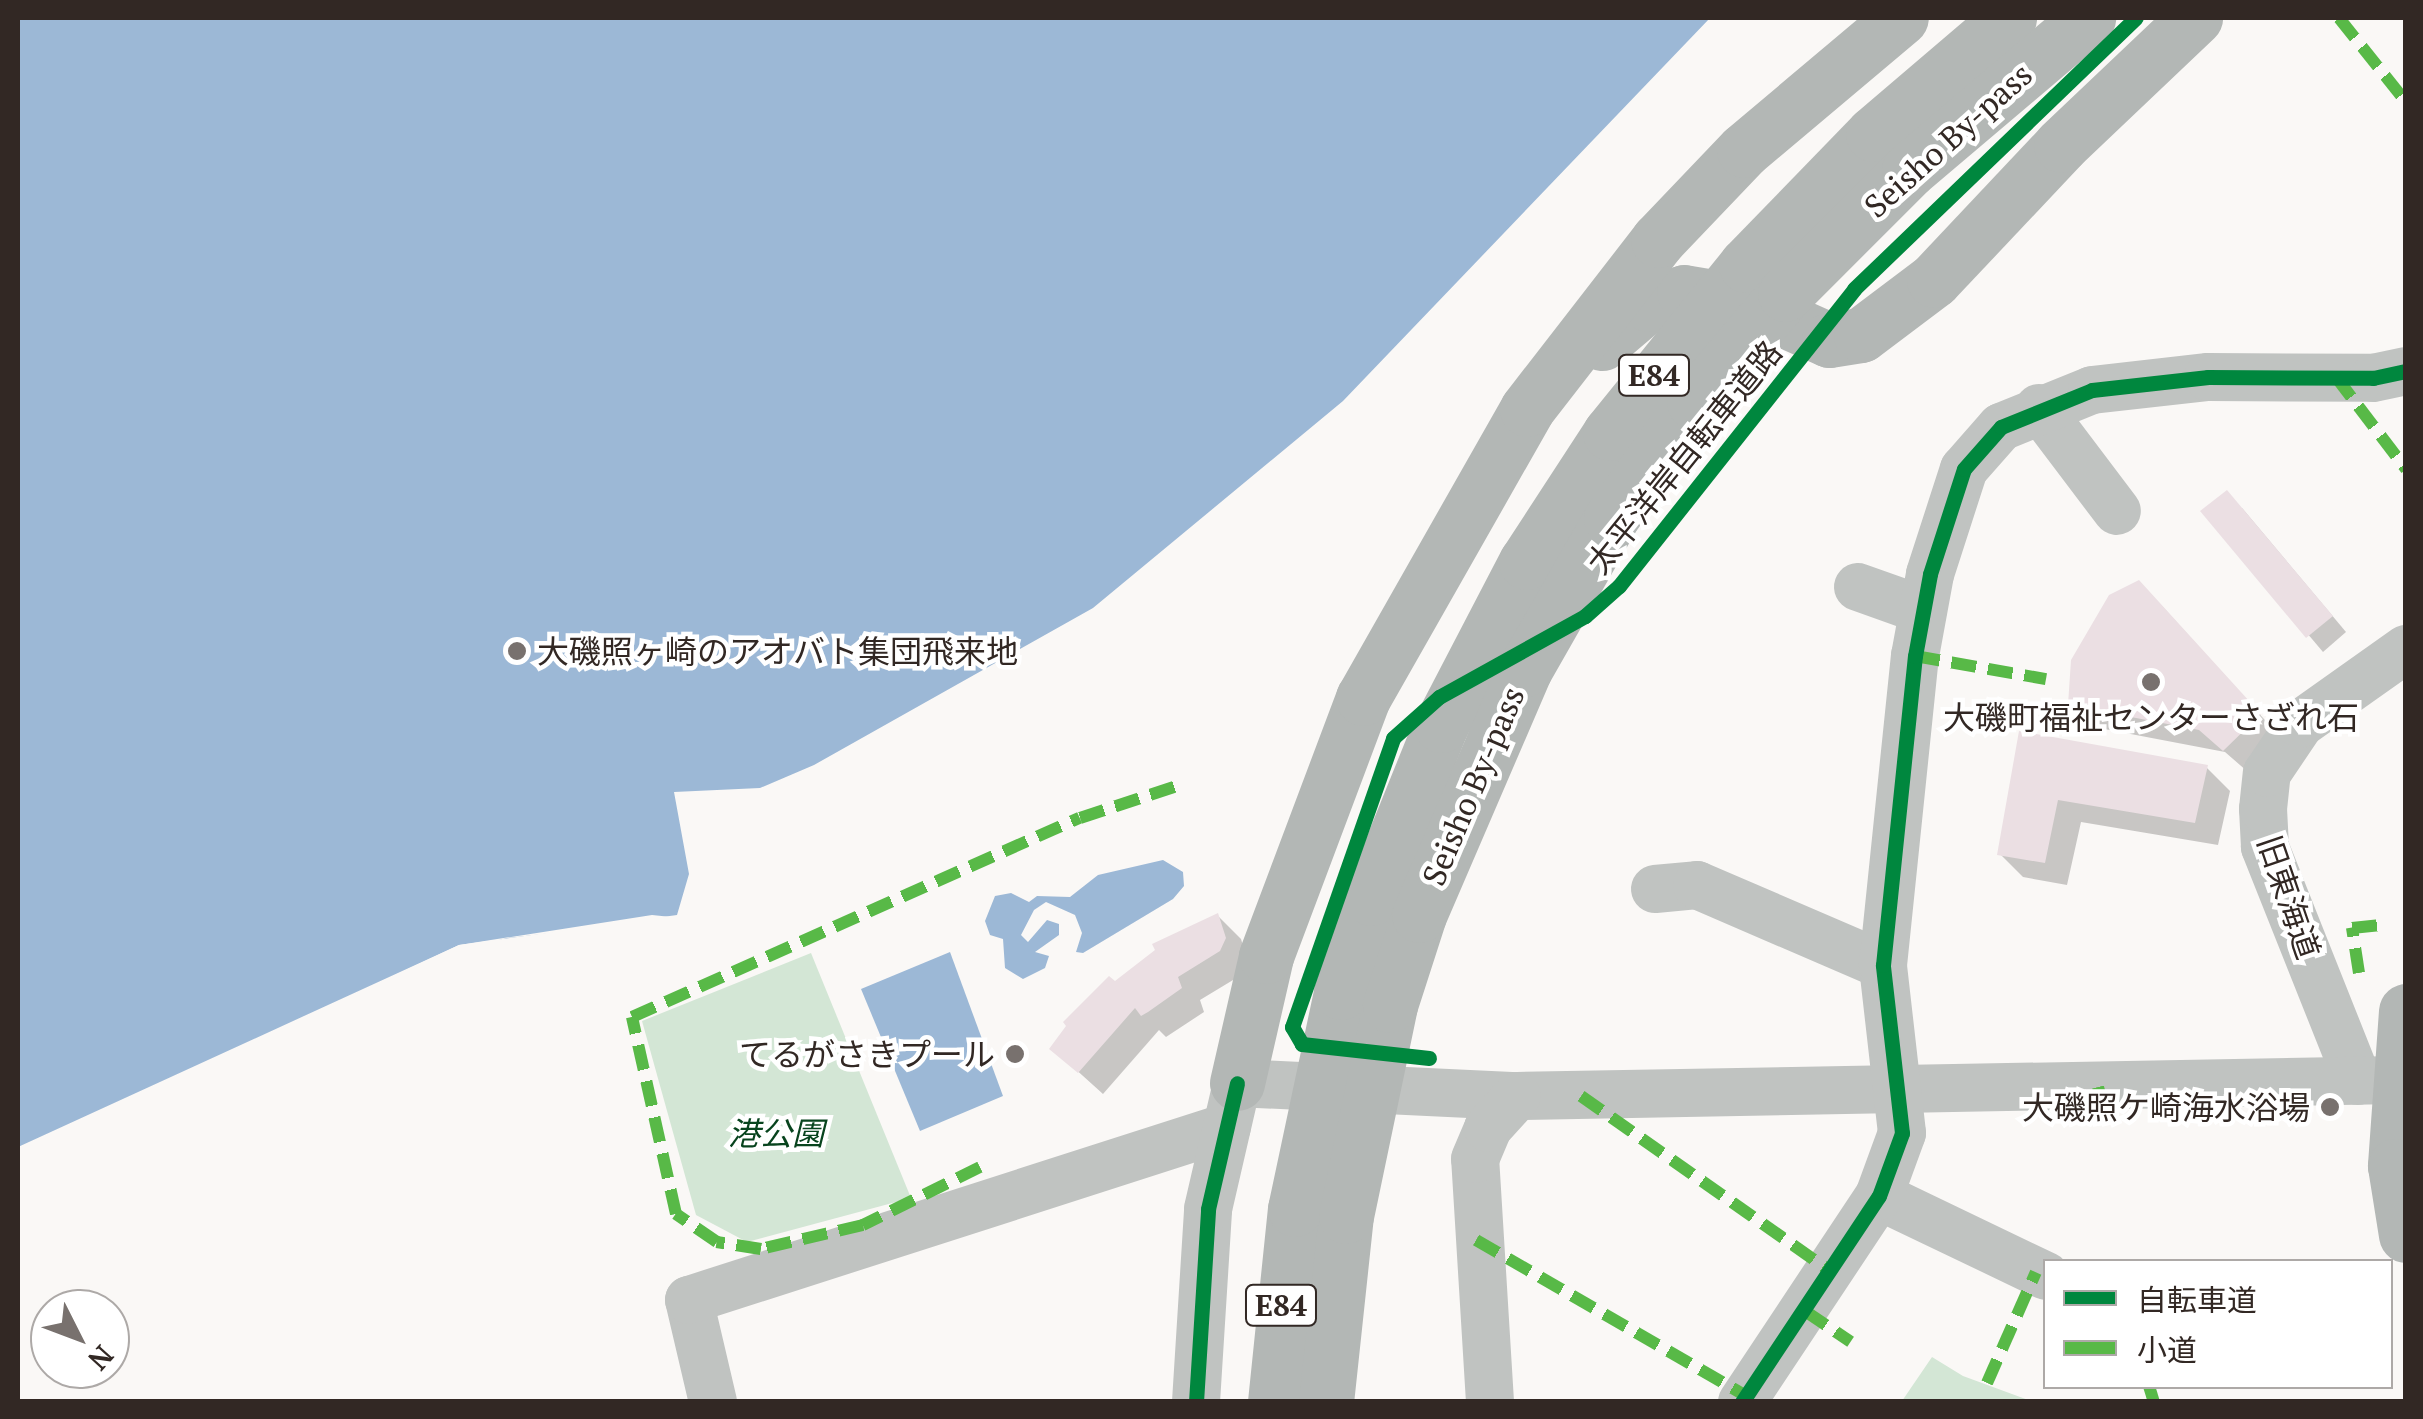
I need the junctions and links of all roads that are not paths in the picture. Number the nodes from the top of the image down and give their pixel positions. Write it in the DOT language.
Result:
graph roads {
  1 [pos="1900,18"];
  2 [pos="2009,18"];
  3 [pos="2088,18"];
  4 [pos="2195,18"];
  5 [pos="2406,371"];
  6 [pos="2012,420"];
  7 [pos="1477,494"];
  8 [pos="2117,511"];
  9 [pos="1858,587"];
  10 [pos="1923,610"];
  11 [pos="2406,648"];
  12 [pos="1655,889"];
  13 [pos="1883,965"];
  14 [pos="2406,1011"];
  15 [pos="1899,1087"];
  16 [pos="2389,1089"];
  17 [pos="1516,1096"];
  18 [pos="1232,1105"];
  19 [pos="1879,1196"];
  20 [pos="2406,1235"];
  21 [pos="2043,1275"];
  22 [pos="713,1402"];
  23 [pos="1196,1402"];
  24 [pos="1274,1402"];
  25 [pos="1326,1402"];
  26 [pos="1490,1402"];
  27 [pos="1742,1402"];
  1 -- 7 [label="highway"];
  2 -- 24 [label="highway, Seisho By-pass / E84, bridge"];
  3 -- 25 [label="highway, Seisho By-pass / E84, bridge"];
  4 -- 7 [label="highway"];
  5 -- 6 [label="street"];
  6 -- 8 [label="street"];
  6 -- 10 [label="street"];
  7 -- 18 [label="highway"];
  9 -- 10 [label="street"];
  10 -- 13 [label="street"];
  11 -- 16 [label="street, 旧東海道"];
  12 -- 13 [label="street"];
  13 -- 15 [label="street"];
  14 -- 16 [label="highway"];
  15 -- 16 [label="street"];
  15 -- 17 [label="street"];
  15 -- 19 [label="street"];
  16 -- 20 [label="highway"];
  17 -- 18 [label="street"];
  17 -- 26 [label="street"];
  18 -- 22 [label="street"];
  18 -- 23 [label="street"];
  19 -- 21 [label="street"];
  19 -- 27 [label="street"];
}
